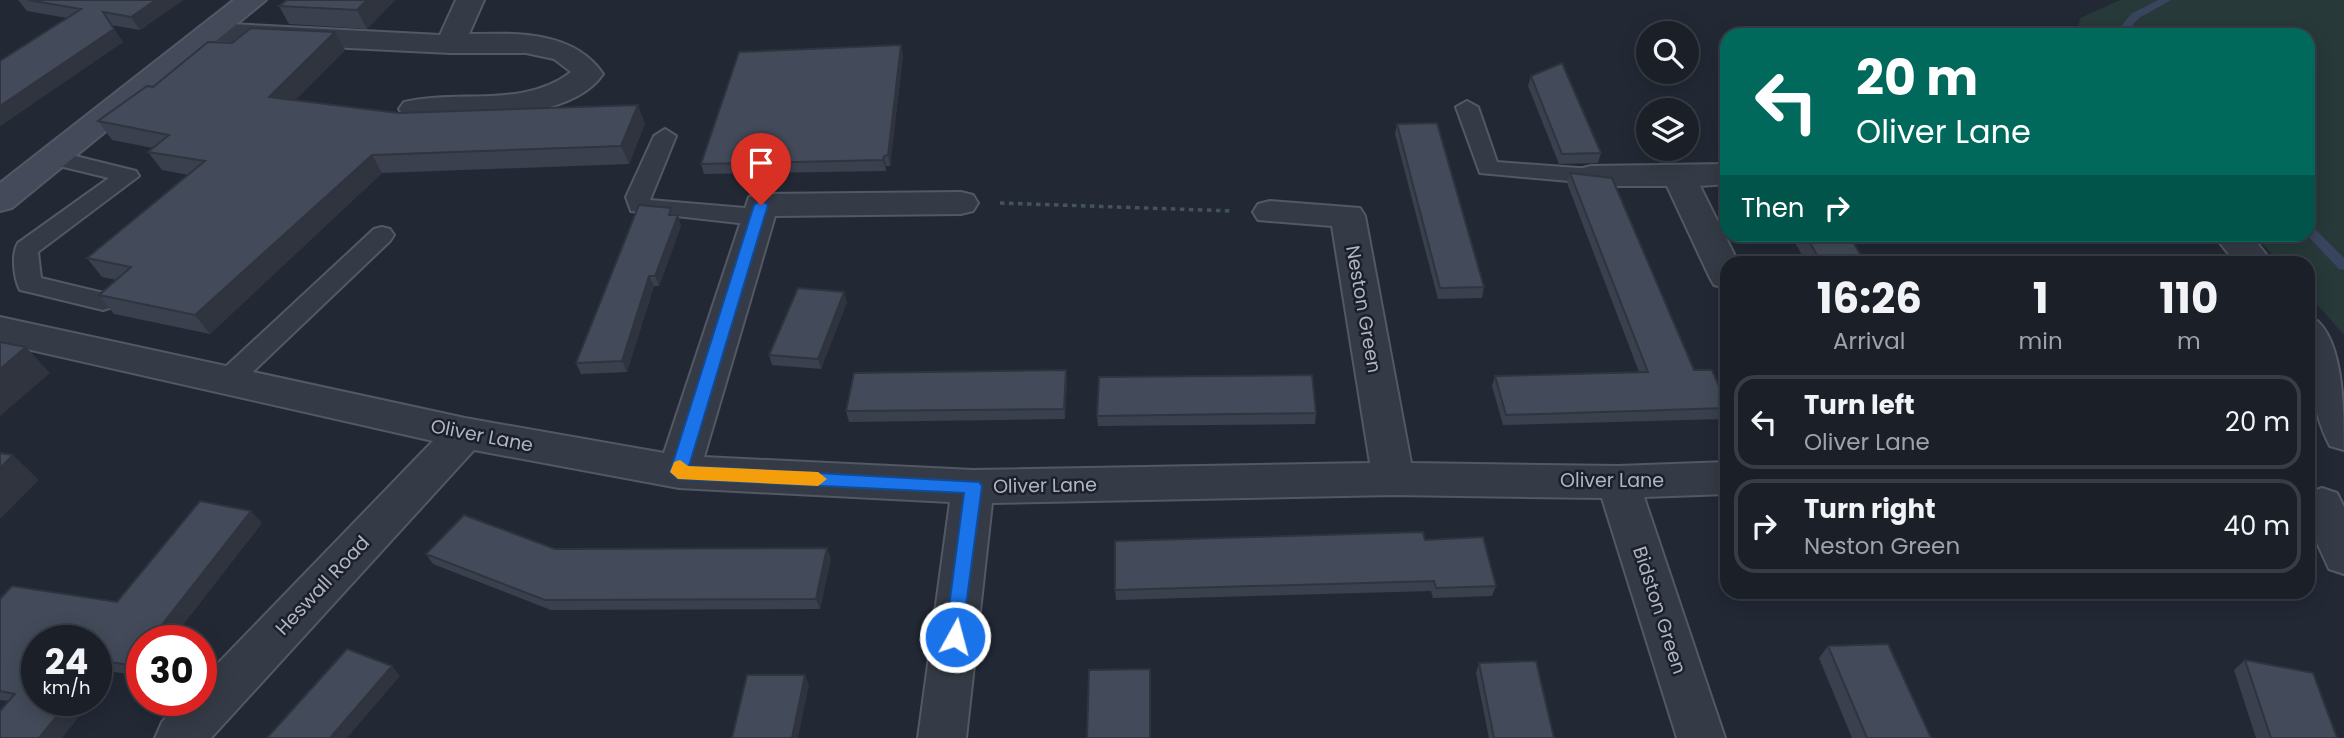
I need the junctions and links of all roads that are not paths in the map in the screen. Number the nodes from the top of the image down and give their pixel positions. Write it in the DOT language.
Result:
graph roads {
  1 [pos="252,0"];
  2 [pos="470,0"];
  3 [pos="211,32"];
  4 [pos="450,44"];
  5 [pos="1467,107"];
  6 [pos="415,109"];
  7 [pos="665,136"];
  8 [pos="55,158"];
  9 [pos="1720,174"];
  10 [pos="1591,176"];
  11 [pos="1679,176"];
  12 [pos="0,200"];
  13 [pos="961,203"];
  14 [pos="1270,212"];
  15 [pos="757,217"];
  16 [pos="382,234"];
  17 [pos="2237,242"];
  18 [pos="2249,256"];
  19 [pos="1720,261"];
  20 [pos="103,301"];
  21 [pos="0,330"];
  22 [pos="2315,337"];
  23 [pos="229,379"];
  24 [pos="465,433"];
  25 [pos="2344,435"];
  26 [pos="678,472"];
  27 [pos="1720,478"];
  28 [pos="1393,479"];
  29 [pos="1618,482"];
  30 [pos="973,486"];
  31 [pos="2325,506"];
  32 [pos="2344,556"];
  33 [pos="179,738"];
  34 [pos="942,738"];
  35 [pos="1702,738"];
  1 -- 3 [label="main road"];
  2 -- 4 [label="street"];
  3 -- 4 [label="street"];
  3 -- 8 [label="main road"];
  4 -- 6 [label="street"];
  5 -- 10 [label="lane"];
  7 -- 15 [label="lane"];
  8 -- 12 [label="main road"];
  8 -- 20 [label="lane"];
  9 -- 11 [label="street"];
  10 -- 11 [label="street"];
  11 -- 19 [label="street"];
  13 -- 15 [label="street"];
  14 -- 28 [label="street, Neston Green"];
  15 -- 26 [label="street"];
  16 -- 23 [label="lane"];
  17 -- 18 [label="street"];
  21 -- 23 [label="street, Oliver Lane"];
  22 -- 25 [label="street"];
  23 -- 24 [label="street, Oliver Lane"];
  24 -- 26 [label="street, Oliver Lane"];
  24 -- 33 [label="street, Heswall Road"];
  26 -- 30 [label="street, Oliver Lane"];
  27 -- 29 [label="street, Oliver Lane"];
  28 -- 29 [label="street, Oliver Lane"];
  28 -- 30 [label="street, Oliver Lane"];
  29 -- 35 [label="street, Bidston Green"];
  30 -- 34 [label="street"];
  31 -- 32 [label="street"];
}
